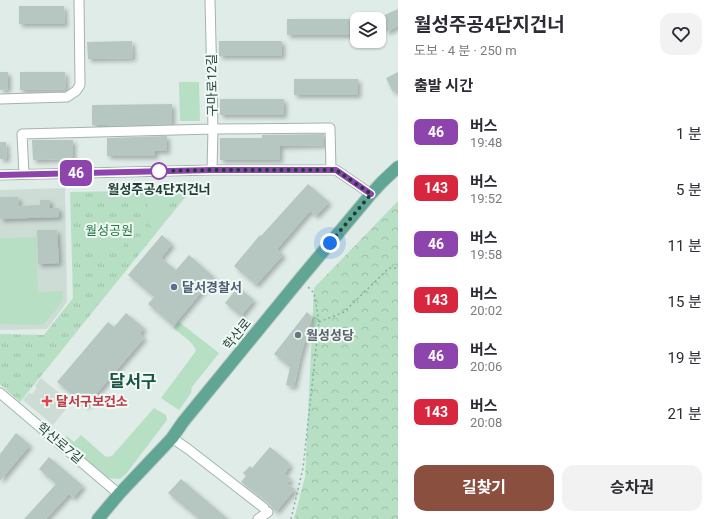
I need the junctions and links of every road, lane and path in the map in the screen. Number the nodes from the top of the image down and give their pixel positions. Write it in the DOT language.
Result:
graph roads {
  1 [pos="79,0"];
  2 [pos="210,0"];
  3 [pos="0,99"];
  4 [pos="213,129"];
  5 [pos="398,167"];
  6 [pos="212,170"];
  7 [pos="331,170"];
  8 [pos="24,174"];
  9 [pos="0,175"];
  10 [pos="371,194"];
  11 [pos="398,268"];
  12 [pos="300,279"];
  13 [pos="319,322"];
  14 [pos="0,393"];
  15 [pos="172,438"];
  16 [pos="119,494"];
  17 [pos="98,519"];
  18 [pos="258,519"];
  19 [pos="291,519"];
  1 -- 3 [label="street"];
  2 -- 4 [label="street, 구마로12길"];
  4 -- 6 [label="street, 구마로12길"];
  4 -- 7 [label="street"];
  4 -- 8 [label="street"];
  5 -- 10 [label="main road, 학산로"];
  6 -- 7 [label="street"];
  6 -- 8 [label="street"];
  7 -- 10 [label="street"];
  8 -- 9 [label="street"];
  10 -- 12 [label="main road, 학산로"];
  11 -- 13 [label="path"];
  12 -- 13 [label="path"];
  12 -- 15 [label="main road, 학산로"];
  13 -- 19 [label="path"];
  14 -- 16 [label="street, 학산로7길"];
  15 -- 16 [label="main road, 학산로"];
  15 -- 18 [label="street"];
  16 -- 17 [label="main road, 학산로"];
}
